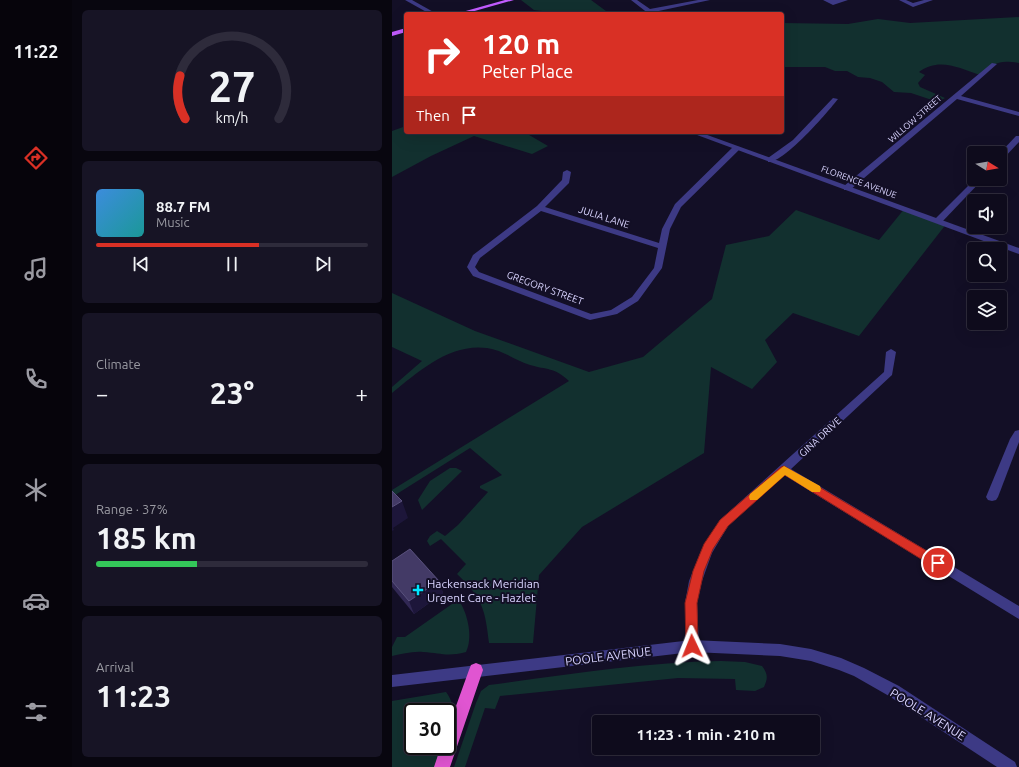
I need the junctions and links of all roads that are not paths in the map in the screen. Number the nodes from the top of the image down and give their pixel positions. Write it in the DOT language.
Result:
graph roads {
  1 [pos="408,0"];
  2 [pos="511,0"];
  3 [pos="634,0"];
  4 [pos="707,0"];
  5 [pos="845,0"];
  6 [pos="902,0"];
  7 [pos="930,0"];
  8 [pos="828,1"];
  9 [pos="430,12"];
  10 [pos="466,12"];
  11 [pos="651,12"];
  12 [pos="404,31"];
  13 [pos="392,34"];
  14 [pos="994,64"];
  15 [pos="955,96"];
  16 [pos="835,99"];
  17 [pos="1019,114"];
  18 [pos="698,134"];
  19 [pos="1019,138"];
  20 [pos="737,148"];
  21 [pos="1007,150"];
  22 [pos="771,160"];
  23 [pos="567,172"];
  24 [pos="972,186"];
  25 [pos="847,188"];
  26 [pos="540,208"];
  27 [pos="938,221"];
  28 [pos="662,247"];
  29 [pos="1019,251"];
  30 [pos="891,352"];
  31 [pos="1019,434"];
  32 [pos="784,470"];
  33 [pos="992,497"];
  34 [pos="1019,613"];
  35 [pos="692,646"];
  36 [pos="476,670"];
  37 [pos="392,681"];
  38 [pos="442,767"];
  39 [pos="1010,767"];
  1 -- 9 [label="street"];
  2 -- 10 [label="main road"];
  3 -- 11 [label="street"];
  4 -- 11 [label="street"];
  5 -- 8 [label="street"];
  6 -- 7 [label="street"];
  12 -- 13 [label="main road"];
  14 -- 15 [label="street, WILLOW STREET"];
  15 -- 17 [label="street"];
  15 -- 25 [label="street, WILLOW STREET"];
  16 -- 22 [label="street"];
  18 -- 20 [label="street, FLORENCE AVENUE"];
  19 -- 21 [label="street"];
  20 -- 22 [label="street, FLORENCE AVENUE"];
  20 -- 28 [label="street, GREGORY STREET"];
  22 -- 25 [label="street, FLORENCE AVENUE"];
  23 -- 26 [label="street, GREGORY STREET"];
  24 -- 27 [label="street"];
  25 -- 27 [label="street, FLORENCE AVENUE"];
  26 -- 28 [label="street, JULIA LANE"];
  26 -- 28 [label="street, GREGORY STREET"];
  27 -- 29 [label="street, FLORENCE AVENUE"];
  30 -- 32 [label="street, GINA DRIVE"];
  31 -- 33 [label="street"];
  32 -- 34 [label="street"];
  32 -- 35 [label="street, GINA DRIVE"];
  35 -- 36 [label="street, POOLE AVENUE"];
  35 -- 39 [label="street, POOLE AVENUE"];
  36 -- 37 [label="street, POOLE AVENUE"];
  36 -- 38 [label="highway"];
}
